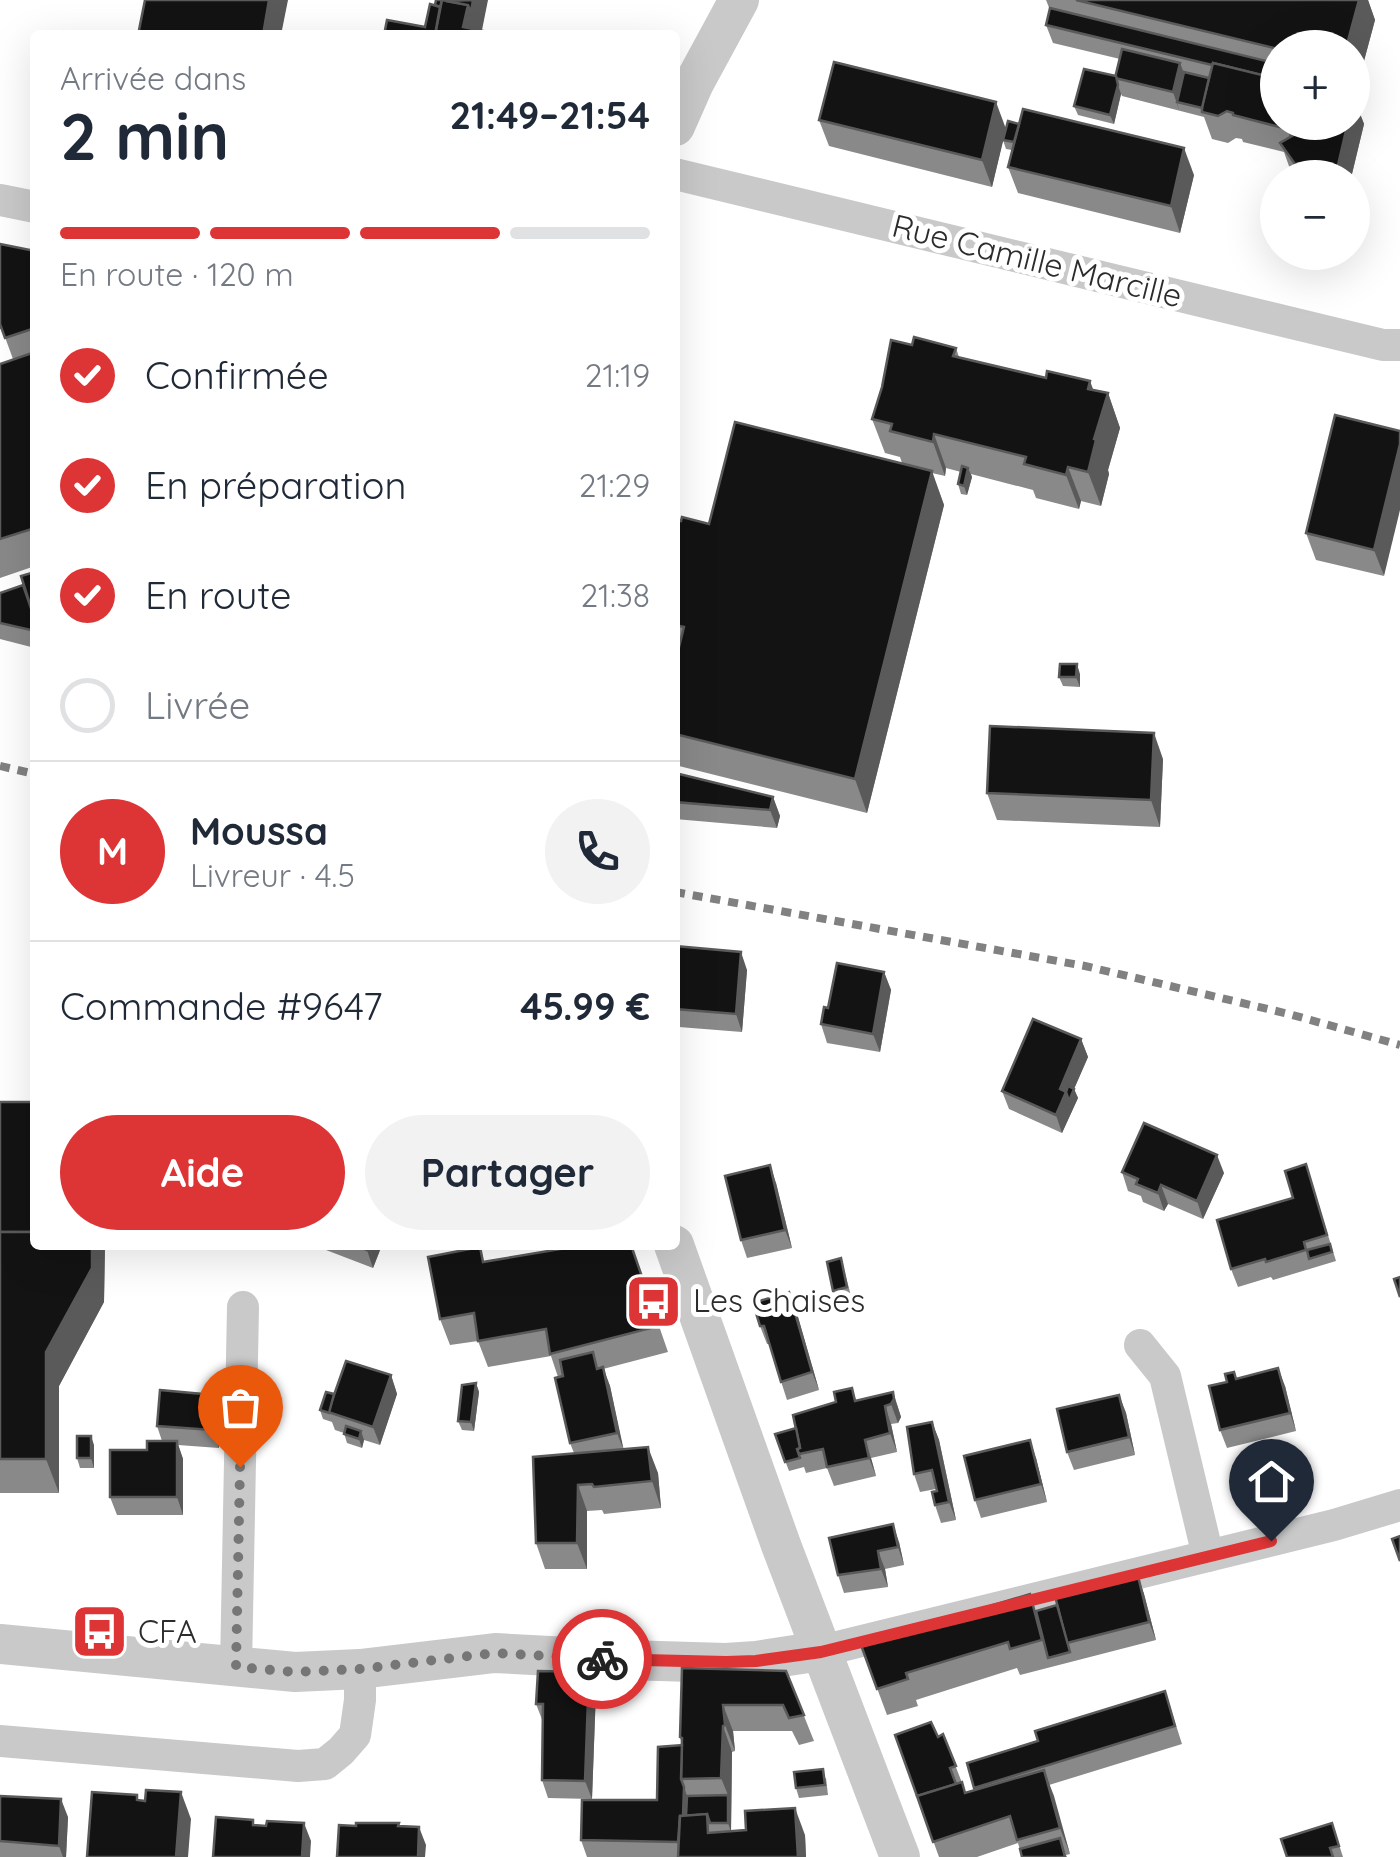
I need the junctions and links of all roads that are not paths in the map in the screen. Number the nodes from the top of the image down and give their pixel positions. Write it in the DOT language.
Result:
graph roads {
  1 [pos="739,0"];
  2 [pos="680,115"];
  3 [pos="680,175"];
  4 [pos="0,200"];
  5 [pos="30,206"];
  6 [pos="1400,345"];
  7 [pos="676,1250"];
  8 [pos="243,1307"];
  9 [pos="1153,1341"];
  10 [pos="1400,1505"];
  11 [pos="1208,1556"];
  12 [pos="0,1644"];
  13 [pos="821,1652"];
  14 [pos="236,1667"];
  15 [pos="360,1669"];
  16 [pos="0,1741"];
  17 [pos="900,1857"];
  1 -- 2 [label="street"];
  3 -- 6 [label="street, Rue Camille Marcille"];
  4 -- 5 [label="street"];
  7 -- 13 [label="street"];
  8 -- 14 [label="street"];
  9 -- 11 [label="street"];
  10 -- 11 [label="street"];
  11 -- 13 [label="street"];
  12 -- 14 [label="street"];
  13 -- 15 [label="street"];
  13 -- 17 [label="street"];
  14 -- 15 [label="street"];
  15 -- 16 [label="street"];
}
